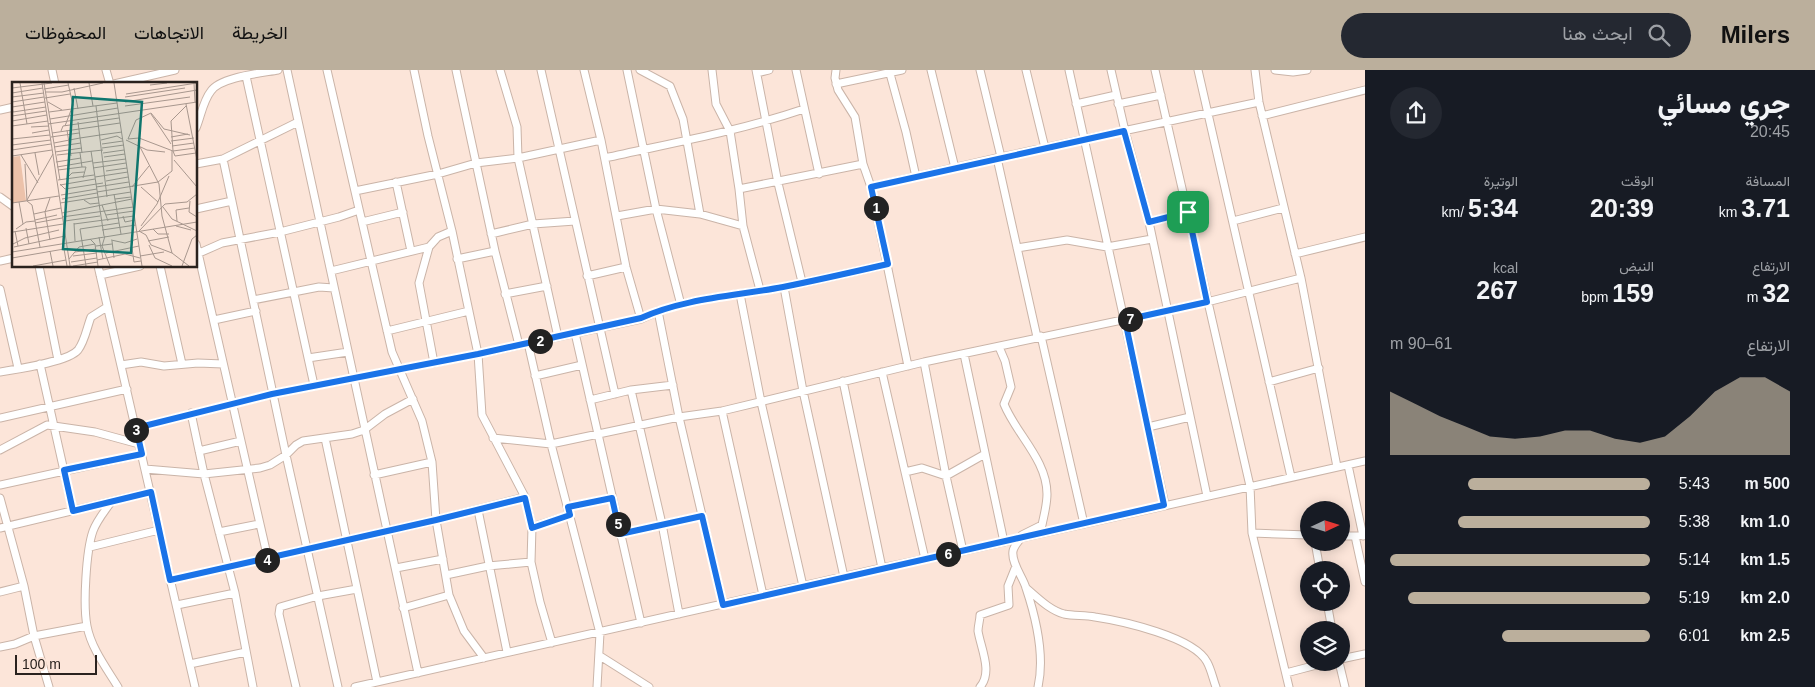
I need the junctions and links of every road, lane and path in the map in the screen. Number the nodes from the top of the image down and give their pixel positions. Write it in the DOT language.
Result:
graph roads {
  1 [pos="175,70"];
  2 [pos="278,70"];
  3 [pos="287,70"];
  4 [pos="327,70"];
  5 [pos="414,70"];
  6 [pos="456,70"];
  7 [pos="500,70"];
  8 [pos="541,70"];
  9 [pos="584,70"];
  10 [pos="627,70"];
  11 [pos="640,70"];
  12 [pos="712,70"];
  13 [pos="769,70"];
  14 [pos="796,70"];
  15 [pos="836,70"];
  16 [pos="902,70"];
  17 [pos="931,70"];
  18 [pos="980,70"];
  19 [pos="1026,70"];
  20 [pos="1069,70"];
  21 [pos="1111,70"];
  22 [pos="1155,70"];
  23 [pos="1198,70"];
  24 [pos="1255,70"];
  25 [pos="1275,70"];
  26 [pos="1307,70"];
  27 [pos="757,71"];
  28 [pos="890,71"];
  29 [pos="246,76"];
  30 [pos="123,82"];
  31 [pos="836,84"];
  32 [pos="1365,90"];
  33 [pos="1116,95"];
  34 [pos="1161,95"];
  35 [pos="1259,102"];
  36 [pos="1076,104"];
  37 [pos="1118,104"];
  38 [pos="804,109"];
  39 [pos="1208,113"];
  40 [pos="1262,116"];
  41 [pos="298,122"];
  42 [pos="766,122"];
  43 [pos="1167,122"];
  44 [pos="198,123"];
  45 [pos="730,131"];
  46 [pos="1124,131"];
  47 [pos="260,139"];
  48 [pos="601,140"];
  49 [pos="686,140"];
  50 [pos="1084,140"];
  51 [pos="1045,148"];
  52 [pos="645,149"];
  53 [pos="559,150"];
  54 [pos="518,158"];
  55 [pos="604,158"];
  56 [pos="999,158"];
  57 [pos="223,159"];
  58 [pos="198,164"];
  59 [pos="476,164"];
  60 [pos="863,164"];
  61 [pos="955,168"];
  62 [pos="438,174"];
  63 [pos="819,174"];
  64 [pos="916,177"];
  65 [pos="396,182"];
  66 [pos="778,183"];
  67 [pos="871,187"];
  68 [pos="740,189"];
  69 [pos="355,191"];
  70 [pos="0,197"];
  71 [pos="232,201"];
  72 [pos="12,206"];
  73 [pos="1283,208"];
  74 [pos="198,209"];
  75 [pos="656,209"];
  76 [pos="359,210"];
  77 [pos="403,212"];
  78 [pos="1188,212"];
  79 [pos="700,214"];
  80 [pos="616,216"];
  81 [pos="575,221"];
  82 [pos="1233,221"];
  83 [pos="320,222"];
  84 [pos="362,222"];
  85 [pos="1149,222"];
  86 [pos="533,224"];
  87 [pos="743,226"];
  88 [pos="280,232"];
  89 [pos="452,232"];
  90 [pos="491,234"];
  91 [pos="1365,237"];
  92 [pos="240,239"];
  93 [pos="1152,239"];
  94 [pos="429,247"];
  95 [pos="1107,247"];
  96 [pos="1017,248"];
  97 [pos="411,252"];
  98 [pos="494,252"];
  99 [pos="198,254"];
  100 [pos="1295,254"];
  101 [pos="457,259"];
  102 [pos="372,262"];
  103 [pos="888,264"];
  104 [pos="626,267"];
  105 [pos="39,268"];
  106 [pos="98,268"];
  107 [pos="131,268"];
  108 [pos="160,268"];
  109 [pos="331,272"];
  110 [pos="100,275"];
  111 [pos="587,276"];
  112 [pos="1301,278"];
  113 [pos="802,282"];
  114 [pos="547,286"];
  115 [pos="784,287"];
  116 [pos="334,288"];
  117 [pos="0,289"];
  118 [pos="760,290"];
  119 [pos="293,291"];
  120 [pos="1249,292"];
  121 [pos="505,294"];
  122 [pos="740,294"];
  123 [pos="253,300"];
  124 [pos="1207,302"];
  125 [pos="681,305"];
  126 [pos="107,307"];
  127 [pos="256,311"];
  128 [pos="468,311"];
  129 [pos="658,311"];
  130 [pos="1167,311"];
  131 [pos="641,318"];
  132 [pos="214,320"];
  133 [pos="1125,320"];
  134 [pos="427,322"];
  135 [pos="599,328"];
  136 [pos="387,332"];
  137 [pos="575,333"];
  138 [pos="558,337"];
  139 [pos="1039,337"];
  140 [pos="528,344"];
  141 [pos="519,345"];
  142 [pos="999,347"];
  143 [pos="348,352"];
  144 [pos="478,354"];
  145 [pos="964,354"];
  146 [pos="308,358"];
  147 [pos="58,360"];
  148 [pos="924,362"];
  149 [pos="434,363"];
  150 [pos="40,364"];
  151 [pos="182,364"];
  152 [pos="223,364"];
  153 [pos="582,364"];
  154 [pos="122,365"];
  155 [pos="908,366"];
  156 [pos="18,368"];
  157 [pos="1319,368"];
  158 [pos="401,369"];
  159 [pos="0,372"];
  160 [pos="882,372"];
  161 [pos="535,376"];
  162 [pos="353,378"];
  163 [pos="843,381"];
  164 [pos="1269,382"];
  165 [pos="672,384"];
  166 [pos="314,385"];
  167 [pos="127,389"];
  168 [pos="631,390"];
  169 [pos="803,391"];
  170 [pos="272,394"];
  171 [pos="615,394"];
  172 [pos="413,399"];
  173 [pos="590,400"];
  174 [pos="761,402"];
  175 [pos="232,405"];
  176 [pos="50,406"];
  177 [pos="722,412"];
  178 [pos="191,413"];
  179 [pos="679,416"];
  180 [pos="1190,417"];
  181 [pos="0,418"];
  182 [pos="55,425"];
  183 [pos="638,425"];
  184 [pos="1148,427"];
  185 [pos="136,428"];
  186 [pos="364,430"];
  187 [pos="597,434"];
  188 [pos="324,438"];
  189 [pos="493,438"];
  190 [pos="241,441"];
  191 [pos="139,444"];
  192 [pos="551,444"];
  193 [pos="0,450"];
  194 [pos="199,451"];
  195 [pos="142,454"];
  196 [pos="986,454"];
  197 [pos="286,456"];
  198 [pos="1365,461"];
  199 [pos="432,462"];
  200 [pos="1348,465"];
  201 [pos="1338,467"];
  202 [pos="145,469"];
  203 [pos="247,469"];
  204 [pos="64,470"];
  205 [pos="905,472"];
  206 [pos="204,474"];
  207 [pos="374,475"];
  208 [pos="946,476"];
  209 [pos="1291,477"];
  210 [pos="0,486"];
  211 [pos="1250,486"];
  212 [pos="151,492"];
  213 [pos="1207,496"];
  214 [pos="0,498"];
  215 [pos="525,498"];
  216 [pos="612,498"];
  217 [pos="111,502"];
  218 [pos="1164,505"];
  219 [pos="478,510"];
  220 [pos="73,511"];
  221 [pos="569,511"];
  222 [pos="702,516"];
  223 [pos="436,520"];
  224 [pos="260,524"];
  225 [pos="662,524"];
  226 [pos="1084,524"];
  227 [pos="9,526"];
  228 [pos="0,528"];
  229 [pos="532,528"];
  230 [pos="159,530"];
  231 [pos="386,531"];
  232 [pos="219,532"];
  233 [pos="1252,533"];
  234 [pos="620,534"];
  235 [pos="1300,535"];
  236 [pos="1361,536"];
  237 [pos="1021,538"];
  238 [pos="1013,540"];
  239 [pos="347,541"];
  240 [pos="1004,542"];
  241 [pos="90,547"];
  242 [pos="307,550"];
  243 [pos="963,551"];
  244 [pos="268,559"];
  245 [pos="443,559"];
  246 [pos="924,559"];
  247 [pos="531,562"];
  248 [pos="488,566"];
  249 [pos="1016,566"];
  250 [pos="228,567"];
  251 [pos="396,568"];
  252 [pos="882,568"];
  253 [pos="446,575"];
  254 [pos="844,577"];
  255 [pos="170,580"];
  256 [pos="1365,582"];
  257 [pos="24,586"];
  258 [pos="803,586"];
  259 [pos="1026,588"];
  260 [pos="357,589"];
  261 [pos="0,592"];
  262 [pos="235,593"];
  263 [pos="449,595"];
  264 [pos="763,595"];
  265 [pos="318,596"];
  266 [pos="177,605"];
  267 [pos="723,605"];
  268 [pos="403,608"];
  269 [pos="679,614"];
  270 [pos="641,623"];
  271 [pos="87,626"];
  272 [pos="600,633"];
  273 [pos="34,636"];
  274 [pos="552,643"];
  275 [pos="0,647"];
  276 [pos="246,652"];
  277 [pos="507,652"];
  278 [pos="1365,654"];
  279 [pos="600,656"];
  280 [pos="1350,657"];
  281 [pos="484,658"];
  282 [pos="190,664"];
  283 [pos="1300,669"];
  284 [pos="1341,671"];
  285 [pos="418,673"];
  286 [pos="1286,673"];
  287 [pos="377,682"];
  288 [pos="49,687"];
  289 [pos="118,687"];
  290 [pos="195,687"];
  291 [pos="253,687"];
  292 [pos="296,687"];
  293 [pos="338,687"];
  294 [pos="355,687"];
  295 [pos="597,687"];
  296 [pos="649,687"];
  297 [pos="980,687"];
  298 [pos="1038,687"];
  299 [pos="1216,687"];
  300 [pos="1289,687"];
  301 [pos="1345,687"];
  1 -- 30 [label="street"];
  2 -- 29 [label="street"];
  3 -- 41 [label="street"];
  4 -- 69 [label="street"];
  5 -- 62 [label="street"];
  6 -- 59 [label="street"];
  7 -- 54 [label="street"];
  8 -- 53 [label="street"];
  9 -- 48 [label="street"];
  10 -- 52 [label="street"];
  11 -- 49 [label="street"];
  12 -- 45 [label="street"];
  13 -- 27 [label="street"];
  14 -- 38 [label="street"];
  15 -- 31 [label="street"];
  16 -- 28 [label="street"];
  17 -- 61 [label="street"];
  18 -- 56 [label="street"];
  19 -- 51 [label="street"];
  20 -- 36 [label="street"];
  21 -- 33 [label="street"];
  22 -- 34 [label="street"];
  23 -- 39 [label="street"];
  24 -- 35 [label="street"];
  25 -- 26 [label="street"];
  27 -- 42 [label="street"];
  28 -- 31 [label="street"];
  28 -- 64 [label="street"];
  29 -- 44 [label="street"];
  29 -- 47 [label="street"];
  31 -- 60 [label="street"];
  32 -- 40 [label="street"];
  33 -- 36 [label="street"];
  33 -- 37 [label="street"];
  34 -- 37 [label="street"];
  34 -- 43 [label="street"];
  35 -- 39 [label="street"];
  35 -- 40 [label="street"];
  36 -- 50 [label="street"];
  37 -- 46 [label="street"];
  38 -- 42 [label="street"];
  38 -- 63 [label="street"];
  39 -- 43 [label="street"];
  39 -- 82 [label="street"];
  40 -- 73 [label="street"];
  41 -- 47 [label="street"];
  41 -- 83 [label="street"];
  42 -- 45 [label="street"];
  42 -- 66 [label="street"];
  43 -- 46 [label="street"];
  43 -- 78 [label="street"];
  45 -- 49 [label="street"];
  45 -- 68 [label="street"];
  46 -- 50 [label="street"];
  46 -- 85 [label="street"];
  47 -- 57 [label="street"];
  47 -- 88 [label="street"];
  48 -- 53 [label="street"];
  48 -- 55 [label="street"];
  49 -- 52 [label="street"];
  49 -- 79 [label="street"];
  50 -- 51 [label="street"];
  50 -- 95 [label="street"];
  51 -- 56 [label="street"];
  52 -- 55 [label="street"];
  52 -- 75 [label="street"];
  53 -- 54 [label="street"];
  53 -- 81 [label="street"];
  54 -- 59 [label="street"];
  54 -- 86 [label="street"];
  55 -- 80 [label="street"];
  56 -- 61 [label="street"];
  56 -- 96 [label="street"];
  57 -- 58 [label="street"];
  57 -- 71 [label="street"];
  59 -- 62 [label="street"];
  59 -- 90 [label="street"];
  60 -- 63 [label="street"];
  60 -- 67 [label="street"];
  61 -- 64 [label="street"];
  62 -- 65 [label="street"];
  62 -- 89 [label="street"];
  63 -- 66 [label="street"];
  64 -- 67 [label="street"];
  65 -- 69 [label="street"];
  65 -- 77 [label="street"];
  66 -- 68 [label="street"];
  66 -- 113 [label="street"];
  67 -- 103 [label="street"];
  68 -- 87 [label="street"];
  69 -- 76 [label="street"];
  70 -- 72 [label="street"];
  71 -- 74 [label="street"];
  71 -- 92 [label="street"];
  73 -- 82 [label="street"];
  73 -- 100 [label="street"];
  75 -- 79 [label="street"];
  75 -- 80 [label="street"];
  75 -- 125 [label="street"];
  76 -- 83 [label="street"];
  76 -- 84 [label="street"];
  77 -- 84 [label="street"];
  77 -- 97 [label="street"];
  78 -- 85 [label="street"];
  78 -- 124 [label="street"];
  79 -- 87 [label="street"];
  80 -- 104 [label="street"];
  81 -- 86 [label="street"];
  81 -- 111 [label="street"];
  82 -- 120 [label="street"];
  83 -- 88 [label="street"];
  83 -- 109 [label="street"];
  84 -- 102 [label="street"];
  85 -- 93 [label="street"];
  86 -- 90 [label="street"];
  86 -- 114 [label="street"];
  87 -- 118 [label="street"];
  88 -- 92 [label="street"];
  88 -- 119 [label="street"];
  89 -- 94 [label="street"];
  89 -- 101 [label="street"];
  90 -- 98 [label="street"];
  91 -- 100 [label="street"];
  92 -- 99 [label="street"];
  92 -- 123 [label="street"];
  93 -- 95 [label="street"];
  93 -- 130 [label="street"];
  94 -- 97 [label="street"];
  94 -- 134 [label="street"];
  95 -- 96 [label="street"];
  95 -- 133 [label="street"];
  96 -- 139 [label="street"];
  97 -- 102 [label="street"];
  98 -- 101 [label="street"];
  98 -- 121 [label="street"];
  99 -- 132 [label="street"];
  100 -- 112 [label="street"];
  101 -- 128 [label="street"];
  102 -- 109 [label="street"];
  102 -- 136 [label="street"];
  103 -- 113 [label="street"];
  103 -- 155 [label="street"];
  104 -- 111 [label="street"];
  104 -- 131 [label="street"];
  105 -- 147 [label="street"];
  106 -- 110 [label="street"];
  107 -- 110 [label="street"];
  108 -- 151 [label="street"];
  109 -- 116 [label="street"];
  110 -- 126 [label="street"];
  111 -- 135 [label="street"];
  112 -- 120 [label="street"];
  112 -- 157 [label="street"];
  113 -- 115 [label="street"];
  114 -- 121 [label="street"];
  114 -- 138 [label="street"];
  115 -- 118 [label="street"];
  115 -- 169 [label="street"];
  116 -- 119 [label="street"];
  116 -- 143 [label="street"];
  117 -- 156 [label="street"];
  118 -- 122 [label="street"];
  119 -- 123 [label="street"];
  119 -- 146 [label="street"];
  120 -- 124 [label="street"];
  120 -- 164 [label="street"];
  121 -- 141 [label="street"];
  122 -- 125 [label="street"];
  122 -- 174 [label="street"];
  123 -- 127 [label="street"];
  124 -- 130 [label="street"];
  124 -- 211 [label="street"];
  125 -- 129 [label="street"];
  126 -- 147 [label="street"];
  126 -- 154 [label="street"];
  127 -- 132 [label="street"];
  127 -- 170 [label="street"];
  128 -- 134 [label="street"];
  128 -- 144 [label="street"];
  129 -- 131 [label="street"];
  129 -- 165 [label="street"];
  130 -- 133 [label="street"];
  130 -- 180 [label="street"];
  131 -- 135 [label="street"];
  132 -- 152 [label="street"];
  133 -- 139 [label="street"];
  133 -- 184 [label="street"];
  134 -- 136 [label="street"];
  134 -- 149 [label="street"];
  135 -- 137 [label="street"];
  135 -- 171 [label="street"];
  136 -- 158 [label="street"];
  137 -- 138 [label="street"];
  137 -- 153 [label="street"];
  138 -- 140 [label="street"];
  139 -- 142 [label="street"];
  139 -- 226 [label="street"];
  140 -- 141 [label="street"];
  140 -- 161 [label="street"];
  141 -- 144 [label="street"];
  142 -- 145 [label="street"];
  142 -- 238 [label="street"];
  143 -- 146 [label="street"];
  143 -- 162 [label="street"];
  144 -- 149 [label="street"];
  144 -- 189 [label="street"];
  145 -- 148 [label="street"];
  145 -- 196 [label="street"];
  146 -- 166 [label="street"];
  147 -- 150 [label="street"];
  148 -- 155 [label="street"];
  148 -- 208 [label="street"];
  149 -- 158 [label="street"];
  150 -- 156 [label="street"];
  150 -- 176 [label="street"];
  151 -- 152 [label="street"];
  151 -- 154 [label="street"];
  152 -- 175 [label="street"];
  153 -- 161 [label="street"];
  153 -- 173 [label="street"];
  154 -- 167 [label="street"];
  155 -- 160 [label="street"];
  156 -- 159 [label="street"];
  157 -- 164 [label="street"];
  157 -- 201 [label="street"];
  158 -- 162 [label="street"];
  158 -- 172 [label="street"];
  160 -- 163 [label="street"];
  160 -- 205 [label="street"];
  161 -- 192 [label="street"];
  162 -- 166 [label="street"];
  162 -- 186 [label="street"];
  163 -- 169 [label="street"];
  163 -- 252 [label="street"];
  164 -- 209 [label="street"];
  165 -- 168 [label="street"];
  165 -- 179 [label="street"];
  166 -- 170 [label="street"];
  167 -- 176 [label="street"];
  167 -- 185 [label="street"];
  168 -- 171 [label="street"];
  168 -- 183 [label="street"];
  169 -- 174 [label="street"];
  169 -- 254 [label="street"];
  170 -- 175 [label="street"];
  170 -- 197 [label="street"];
  171 -- 173 [label="street"];
  172 -- 186 [label="street"];
  172 -- 199 [label="street"];
  173 -- 187 [label="street"];
  174 -- 177 [label="street"];
  174 -- 258 [label="street"];
  175 -- 178 [label="street"];
  175 -- 190 [label="street"];
  176 -- 181 [label="street"];
  176 -- 182 [label="street"];
  177 -- 179 [label="street"];
  177 -- 264 [label="street"];
  178 -- 185 [label="street"];
  178 -- 194 [label="street"];
  179 -- 183 [label="street"];
  179 -- 222 [label="street"];
  180 -- 184 [label="street"];
  180 -- 213 [label="street"];
  182 -- 191 [label="street"];
  182 -- 193 [label="street"];
  182 -- 204 [label="street"];
  183 -- 187 [label="street"];
  183 -- 225 [label="street"];
  184 -- 218 [label="street"];
  185 -- 191 [label="street"];
  186 -- 188 [label="street"];
  186 -- 207 [label="street"];
  187 -- 192 [label="street"];
  187 -- 216 [label="street"];
  188 -- 197 [label="street"];
  188 -- 239 [label="street"];
  189 -- 192 [label="street"];
  189 -- 215 [label="street"];
  190 -- 194 [label="street"];
  190 -- 203 [label="street"];
  191 -- 195 [label="street"];
  192 -- 221 [label="street"];
  194 -- 206 [label="street"];
  195 -- 202 [label="street"];
  195 -- 204 [label="street"];
  196 -- 208 [label="street"];
  196 -- 240 [label="street"];
  197 -- 203 [label="street"];
  197 -- 242 [label="street"];
  198 -- 200 [label="street"];
  199 -- 207 [label="street"];
  199 -- 223 [label="street"];
  200 -- 201 [label="street"];
  200 -- 236 [label="street"];
  201 -- 209 [label="street"];
  202 -- 206 [label="street"];
  202 -- 212 [label="street"];
  203 -- 206 [label="street"];
  203 -- 224 [label="street"];
  204 -- 210 [label="street"];
  204 -- 220 [label="street"];
  205 -- 208 [label="street"];
  205 -- 246 [label="street"];
  206 -- 232 [label="street"];
  207 -- 231 [label="street"];
  208 -- 243 [label="street"];
  209 -- 211 [label="street"];
  211 -- 213 [label="street"];
  211 -- 233 [label="street"];
  212 -- 217 [label="street"];
  212 -- 230 [label="street"];
  213 -- 218 [label="street"];
  214 -- 227 [label="street"];
  215 -- 219 [label="street"];
  215 -- 229 [label="street"];
  216 -- 221 [label="street"];
  216 -- 234 [label="street"];
  217 -- 220 [label="street"];
  217 -- 241 [label="street"];
  218 -- 226 [label="street"];
  219 -- 223 [label="street"];
  219 -- 248 [label="street"];
  220 -- 227 [label="street"];
  221 -- 229 [label="street"];
  221 -- 272 [label="street"];
  222 -- 225 [label="street"];
  222 -- 267 [label="street"];
  223 -- 231 [label="street"];
  223 -- 245 [label="street"];
  224 -- 232 [label="street"];
  224 -- 244 [label="street"];
  225 -- 234 [label="street"];
  225 -- 269 [label="street"];
  226 -- 237 [label="street"];
  227 -- 228 [label="street"];
  227 -- 257 [label="street"];
  229 -- 247 [label="street"];
  230 -- 241 [label="street"];
  230 -- 255 [label="street"];
  231 -- 239 [label="street"];
  231 -- 251 [label="street"];
  232 -- 250 [label="street"];
  233 -- 235 [label="street"];
  233 -- 286 [label="street"];
  234 -- 270 [label="street"];
  236 -- 256 [label="street"];
  237 -- 238 [label="street"];
  237 -- 249 [label="street"];
  238 -- 240 [label="street"];
  239 -- 242 [label="street"];
  239 -- 260 [label="street"];
  240 -- 243 [label="street"];
  241 -- 271 [label="street"];
  242 -- 244 [label="street"];
  242 -- 265 [label="street"];
  243 -- 246 [label="street"];
  244 -- 250 [label="street"];
  245 -- 251 [label="street"];
  245 -- 253 [label="street"];
  246 -- 252 [label="street"];
  247 -- 248 [label="street"];
  247 -- 274 [label="street"];
  248 -- 253 [label="street"];
  248 -- 277 [label="street"];
  249 -- 259 [label="street"];
  249 -- 297 [label="street"];
  250 -- 255 [label="street"];
  250 -- 262 [label="street"];
  251 -- 268 [label="street"];
  252 -- 254 [label="street"];
  253 -- 263 [label="street"];
  254 -- 258 [label="street"];
  255 -- 266 [label="street"];
  257 -- 261 [label="street"];
  257 -- 273 [label="street"];
  258 -- 264 [label="street"];
  259 -- 298 [label="street"];
  259 -- 299 [label="street"];
  260 -- 265 [label="street"];
  260 -- 287 [label="street"];
  262 -- 266 [label="street"];
  262 -- 276 [label="street"];
  263 -- 268 [label="street"];
  263 -- 281 [label="street"];
  264 -- 267 [label="street"];
  265 -- 292 [label="street"];
  265 -- 293 [label="street"];
  266 -- 282 [label="street"];
  267 -- 269 [label="street"];
  268 -- 285 [label="street"];
  269 -- 270 [label="street"];
  270 -- 272 [label="street"];
  271 -- 273 [label="street"];
  271 -- 289 [label="street"];
  272 -- 274 [label="street"];
  272 -- 279 [label="street"];
  273 -- 275 [label="street"];
  273 -- 288 [label="street"];
  274 -- 277 [label="street"];
  276 -- 282 [label="street"];
  276 -- 291 [label="street"];
  277 -- 281 [label="street"];
  278 -- 280 [label="street"];
  279 -- 295 [label="street"];
  279 -- 296 [label="street"];
  281 -- 285 [label="street"];
  282 -- 290 [label="street"];
  283 -- 286 [label="street"];
  284 -- 301 [label="street"];
  285 -- 287 [label="street"];
  286 -- 300 [label="street"];
  287 -- 294 [label="street"];
}
